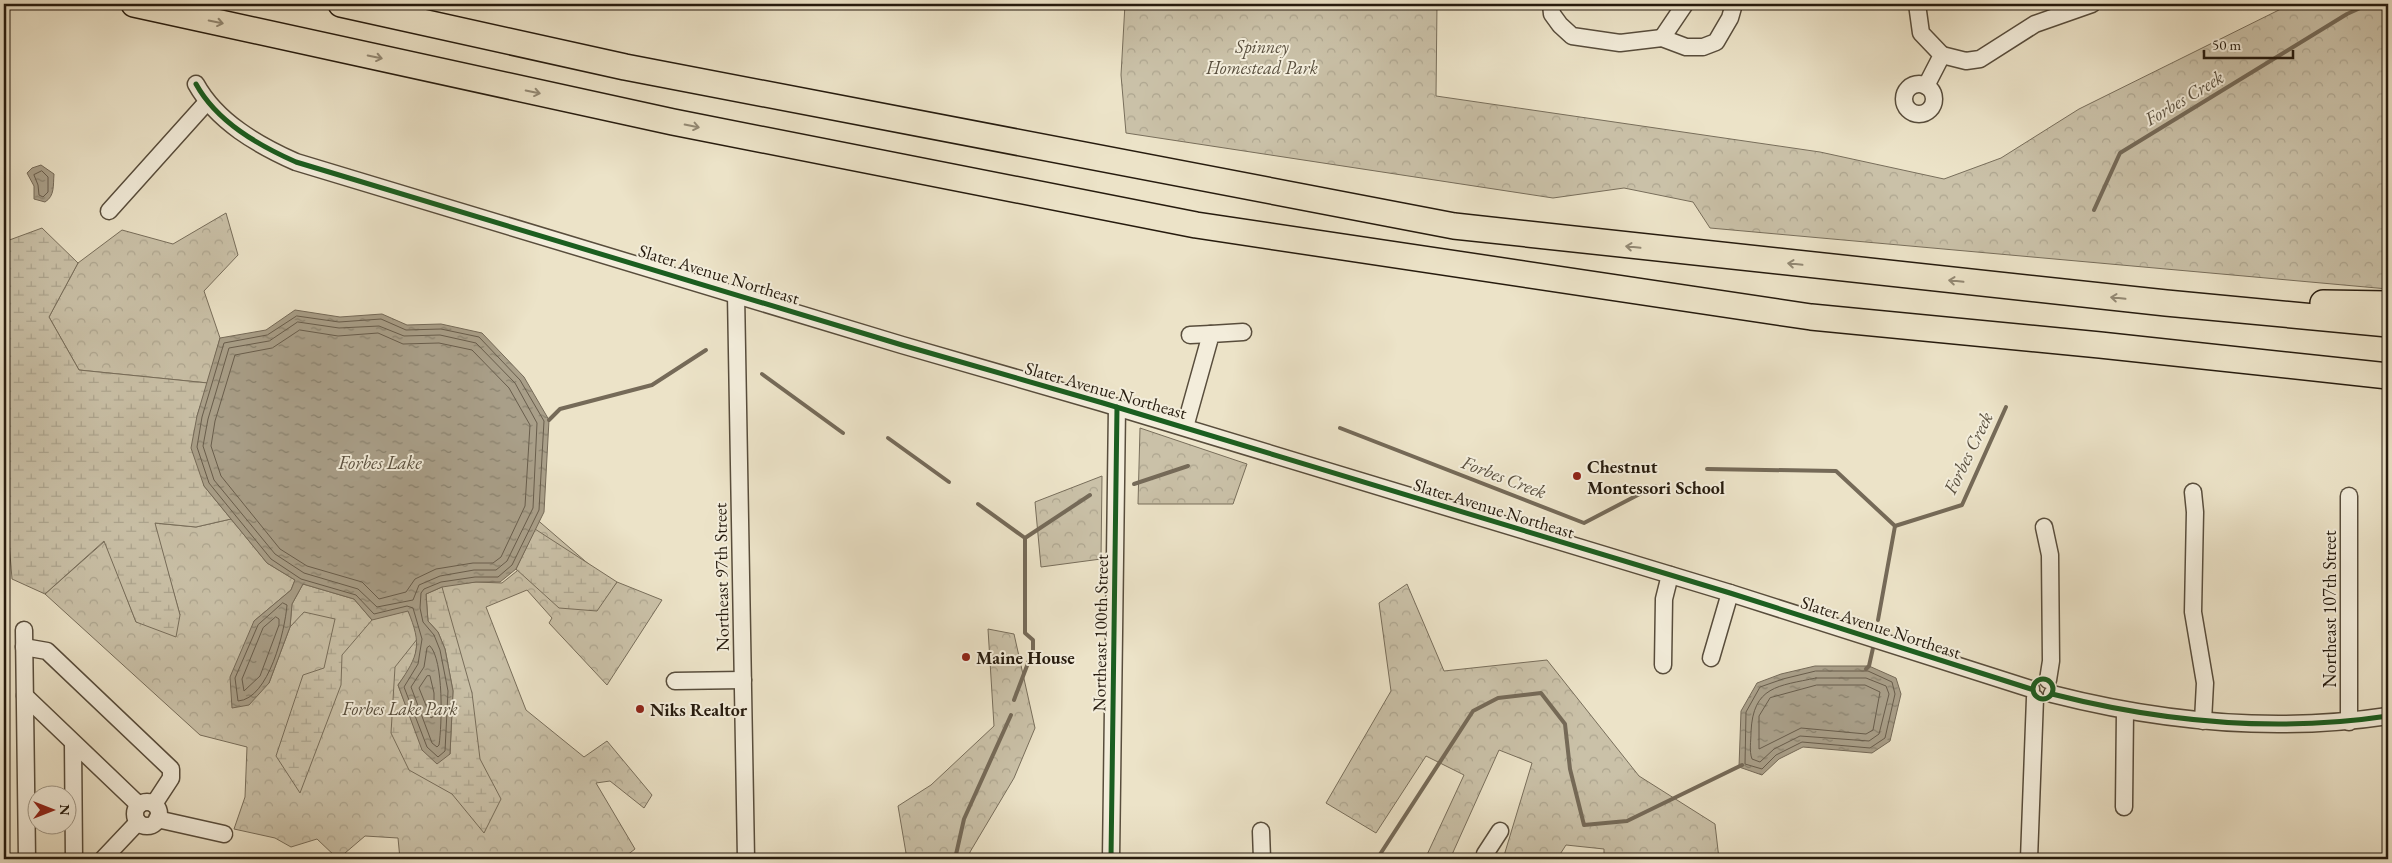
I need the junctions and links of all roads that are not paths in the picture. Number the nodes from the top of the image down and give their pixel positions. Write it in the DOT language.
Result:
graph roads {
  1 [pos="134,4"];
  2 [pos="341,4"];
  3 [pos="1684,4"];
  4 [pos="1734,4"];
  5 [pos="1917,4"];
  6 [pos="2092,4"];
  7 [pos="1552,9"];
  8 [pos="1662,38"];
  9 [pos="1942,56"];
  10 [pos="196,84"];
  11 [pos="1926,86"];
  12 [pos="206,103"];
  13 [pos="109,211"];
  14 [pos="736,294"];
  15 [pos="2166,303"];
  16 [pos="2388,304"];
  17 [pos="2388,324"];
  18 [pos="1243,332"];
  19 [pos="1211,334"];
  20 [pos="1190,335"];
  21 [pos="2388,376"];
  22 [pos="1117,408"];
  23 [pos="1185,427"];
  24 [pos="2193,492"];
  25 [pos="2349,496"];
  26 [pos="2044,527"];
  27 [pos="1670,575"];
  28 [pos="1730,593"];
  29 [pos="24,630"];
  30 [pos="24,647"];
  31 [pos="1711,658"];
  32 [pos="1663,665"];
  33 [pos="743,680"];
  34 [pos="675,682"];
  35 [pos="2050,687"];
  36 [pos="2033,694"];
  37 [pos="25,696"];
  38 [pos="2125,711"];
  39 [pos="2388,716"];
  40 [pos="2203,721"];
  41 [pos="2349,722"];
  42 [pos="73,743"];
  43 [pos="2124,807"];
  44 [pos="150,809"];
  45 [pos="1261,830"];
  46 [pos="1500,831"];
  47 [pos="224,834"];
  48 [pos="27,859"];
  49 [pos="74,859"];
  50 [pos="103,859"];
  51 [pos="746,859"];
  52 [pos="1111,859"];
  53 [pos="1262,859"];
  54 [pos="1486,859"];
  55 [pos="2029,859"];
  1 -- 21 [label="highway, one-way"];
  15 -- 2 [label="highway, one-way"];
  3 -- 8 [label="street"];
  4 -- 8 [label="street"];
  5 -- 9 [label="street"];
  6 -- 9 [label="street"];
  7 -- 8 [label="street"];
  9 -- 11 [label="street"];
  10 -- 12 [label="street, Slater Avenue Northeast"];
  12 -- 13 [label="street"];
  12 -- 14 [label="street, Slater Avenue Northeast"];
  14 -- 22 [label="street, Slater Avenue Northeast"];
  14 -- 33 [label="street, Northeast 97th Street"];
  15 -- 16 [label="highway"];
  15 -- 17 [label="highway"];
  18 -- 19 [label="street"];
  19 -- 20 [label="street"];
  19 -- 23 [label="street"];
  22 -- 23 [label="street, Slater Avenue Northeast"];
  22 -- 52 [label="street, Northeast 100th Street"];
  23 -- 27 [label="street, Slater Avenue Northeast"];
  24 -- 40 [label="street"];
  25 -- 41 [label="street, Northeast 107th Street"];
  26 -- 35 [label="street"];
  27 -- 28 [label="street, Slater Avenue Northeast"];
  27 -- 32 [label="street"];
  28 -- 31 [label="street"];
  28 -- 36 [label="street, Slater Avenue Northeast"];
  29 -- 30 [label="street"];
  30 -- 37 [label="street"];
  30 -- 44 [label="street"];
  33 -- 34 [label="street"];
  33 -- 51 [label="street, Northeast 97th Street"];
  35 -- 36 [label="street"];
  35 -- 38 [label="street"];
  36 -- 55 [label="street"];
  37 -- 42 [label="street"];
  37 -- 48 [label="street"];
  38 -- 40 [label="street"];
  38 -- 43 [label="street"];
  39 -- 41 [label="street"];
  40 -- 41 [label="street"];
  42 -- 44 [label="street"];
  42 -- 49 [label="street"];
  44 -- 47 [label="street"];
  44 -- 50 [label="street"];
  45 -- 53 [label="street"];
  46 -- 54 [label="street"];
}
